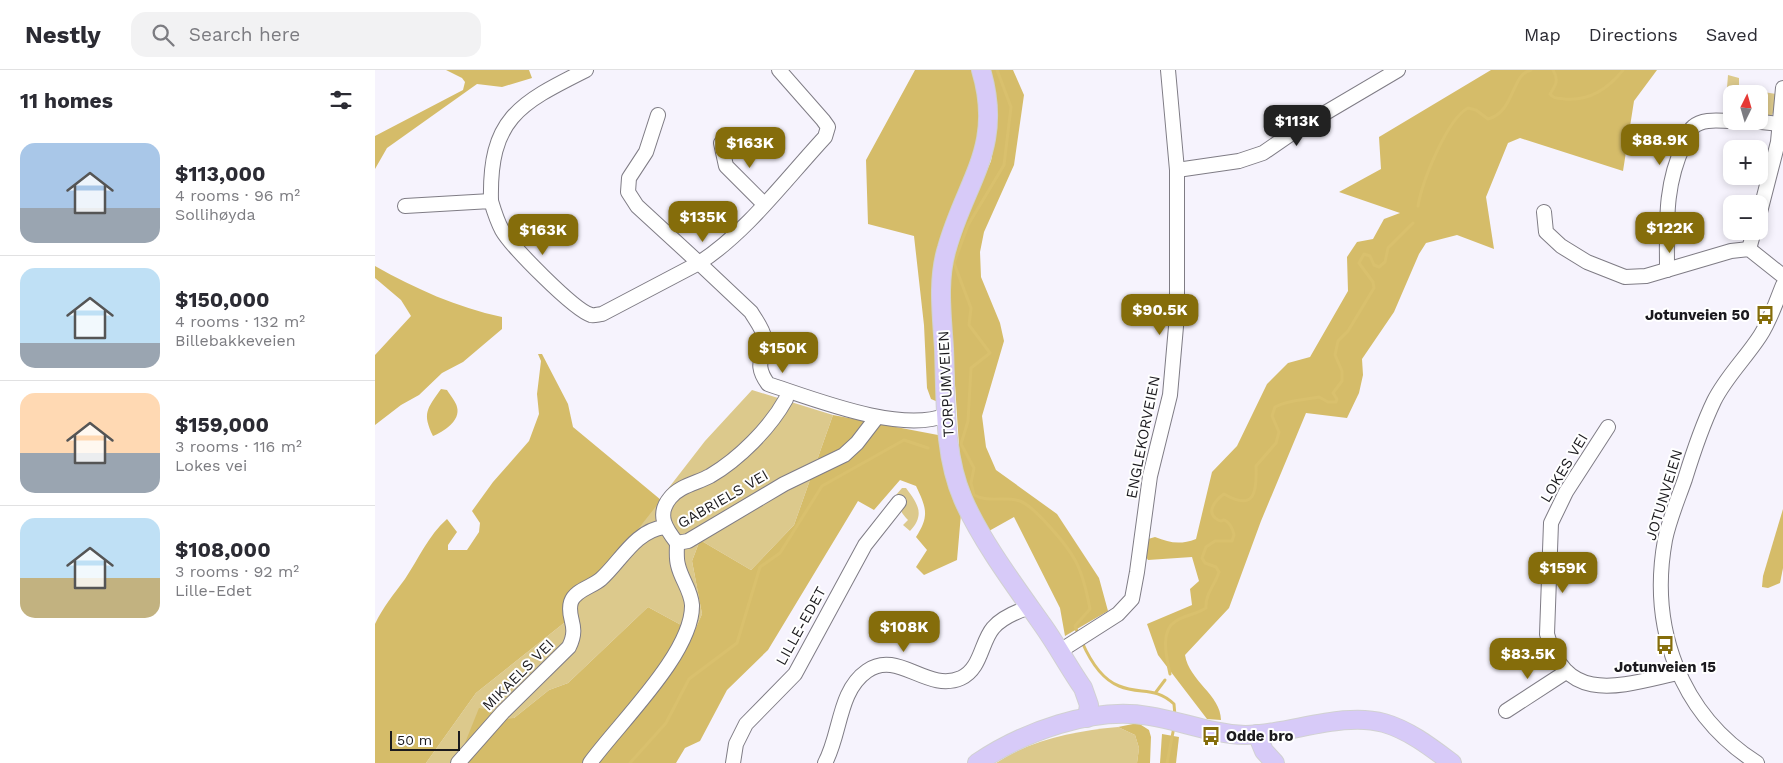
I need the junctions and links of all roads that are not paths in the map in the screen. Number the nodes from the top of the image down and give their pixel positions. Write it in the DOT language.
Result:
graph roads {
  1 [pos="586,70"];
  2 [pos="779,70"];
  3 [pos="981,70"];
  4 [pos="1168,70"];
  5 [pos="1398,70"];
  6 [pos="1783,88"];
  7 [pos="658,115"];
  8 [pos="1723,121"];
  9 [pos="1768,123"];
  10 [pos="1780,124"];
  11 [pos="721,143"];
  12 [pos="1177,170"];
  13 [pos="1765,195"];
  14 [pos="491,201"];
  15 [pos="764,204"];
  16 [pos="405,206"];
  17 [pos="1544,212"];
  18 [pos="1752,240"];
  19 [pos="1749,249"];
  20 [pos="699,263"];
  21 [pos="1667,270"];
  22 [pos="1783,276"];
  23 [pos="1783,285"];
  24 [pos="786,399"];
  25 [pos="946,416"];
  26 [pos="877,417"];
  27 [pos="1608,427"];
  28 [pos="899,502"];
  29 [pos="664,527"];
  30 [pos="677,542"];
  31 [pos="1030,607"];
  32 [pos="1066,648"];
  33 [pos="1566,672"];
  34 [pos="1678,673"];
  35 [pos="1506,711"];
  36 [pos="1087,718"];
  37 [pos="1257,734"];
  38 [pos="458,763"];
  39 [pos="590,763"];
  40 [pos="733,763"];
  41 [pos="825,763"];
  42 [pos="977,763"];
  43 [pos="1275,763"];
  44 [pos="1453,763"];
  45 [pos="1757,763"];
  1 -- 14 [label="street"];
  2 -- 15 [label="street"];
  3 -- 25 [label="main road, TORPUMVEIEN"];
  4 -- 12 [label="street, ENGLEKORVEIEN"];
  5 -- 12 [label="street"];
  6 -- 10 [label="street"];
  7 -- 20 [label="street"];
  8 -- 21 [label="street"];
  9 -- 10 [label="street"];
  10 -- 13 [label="street"];
  11 -- 15 [label="street"];
  12 -- 32 [label="street, ENGLEKORVEIEN"];
  14 -- 16 [label="street"];
  14 -- 20 [label="street"];
  15 -- 20 [label="street"];
  17 -- 21 [label="street"];
  18 -- 19 [label="street"];
  19 -- 21 [label="street"];
  19 -- 22 [label="street"];
  20 -- 26 [label="street"];
  23 -- 34 [label="street, JOTUNVEIEN"];
  24 -- 29 [label="street, GABRIELS VEI"];
  25 -- 26 [label="street"];
  25 -- 31 [label="main road, TORPUMVEIEN"];
  26 -- 30 [label="street, GABRIELS VEI"];
  27 -- 33 [label="street, LOKES VEI"];
  28 -- 40 [label="street, LILLE-EDET"];
  29 -- 30 [label="street, GABRIELS VEI"];
  29 -- 38 [label="street, MIKAELS VEI"];
  30 -- 39 [label="street"];
  31 -- 32 [label="main road, TORPUMVEIEN"];
  31 -- 41 [label="street"];
  32 -- 36 [label="main road, TORPUMVEIEN"];
  33 -- 34 [label="street"];
  33 -- 35 [label="street"];
  34 -- 45 [label="street, JOTUNVEIEN"];
  36 -- 37 [label="main road"];
  36 -- 42 [label="main road"];
  37 -- 43 [label="main road"];
  37 -- 44 [label="main road"];
}
